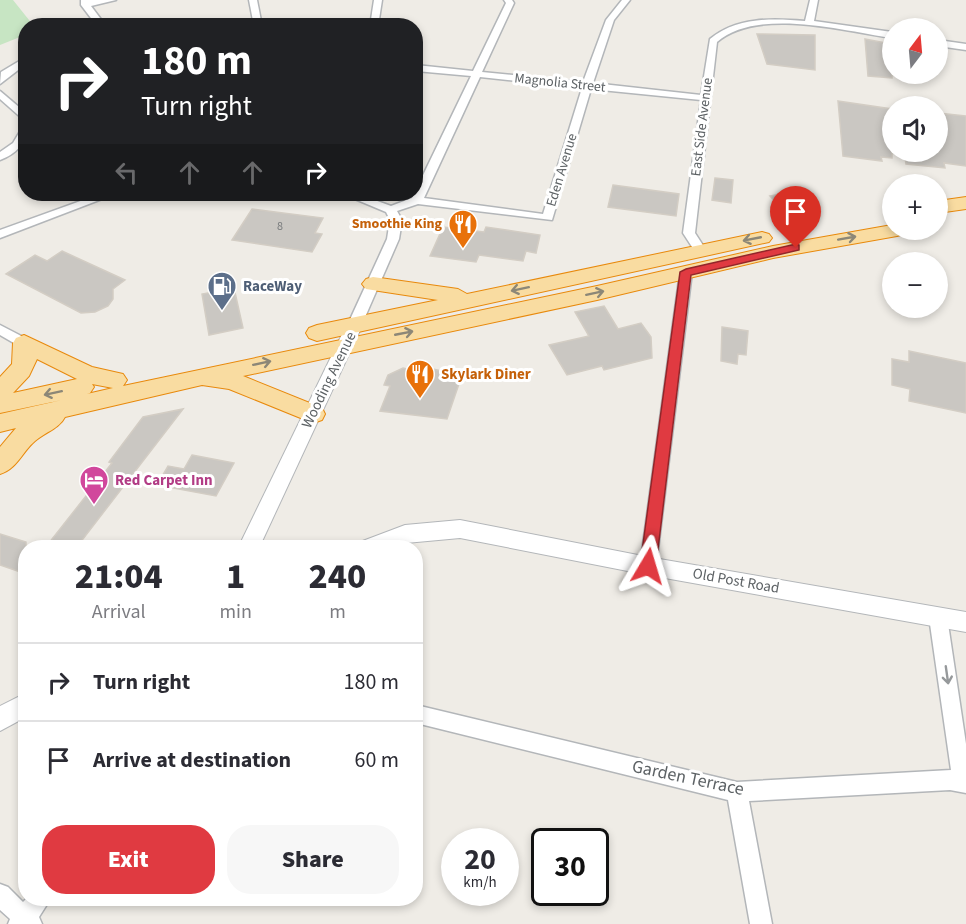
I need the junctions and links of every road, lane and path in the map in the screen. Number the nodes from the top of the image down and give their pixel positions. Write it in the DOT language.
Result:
graph roads {
  1 [pos="112,0"];
  2 [pos="253,0"];
  3 [pos="378,0"];
  4 [pos="508,0"];
  5 [pos="626,0"];
  6 [pos="814,0"];
  7 [pos="85,3"];
  8 [pos="96,18"];
  9 [pos="256,18"];
  10 [pos="375,18"];
  11 [pos="809,23"];
  12 [pos="882,34"];
  13 [pos="948,44"];
  14 [pos="966,47"];
  15 [pos="18,65"];
  16 [pos="423,69"];
  17 [pos="475,74"];
  18 [pos="0,81"];
  19 [pos="588,86"];
  20 [pos="0,94"];
  21 [pos="705,98"];
  22 [pos="18,111"];
  23 [pos="18,143"];
  24 [pos="0,157"];
  25 [pos="423,187"];
  26 [pos="90,201"];
  27 [pos="367,201"];
  28 [pos="414,201"];
  29 [pos="423,201"];
  30 [pos="966,203"];
  31 [pos="948,206"];
  32 [pos="391,210"];
  33 [pos="882,216"];
  34 [pos="966,220"];
  35 [pos="948,223"];
  36 [pos="882,233"];
  37 [pos="0,234"];
  38 [pos="700,250"];
  39 [pos="686,272"];
  40 [pos="373,284"];
  41 [pos="476,299"];
  42 [pos="0,328"];
  43 [pos="351,334"];
  44 [pos="24,343"];
  45 [pos="199,377"];
  46 [pos="114,380"];
  47 [pos="0,390"];
  48 [pos="0,404"];
  49 [pos="71,407"];
  50 [pos="313,414"];
  51 [pos="0,423"];
  52 [pos="0,464"];
  53 [pos="252,540"];
  54 [pos="389,540"];
  55 [pos="648,566"];
  56 [pos="938,617"];
  57 [pos="966,622"];
  58 [pos="18,709"];
  59 [pos="423,716"];
  60 [pos="0,719"];
  61 [pos="964,783"];
  62 [pos="737,792"];
  63 [pos="0,895"];
  64 [pos="36,906"];
  65 [pos="25,922"];
  66 [pos="760,924"];
  1 -- 7 [label="street"];
  2 -- 9 [label="street"];
  3 -- 10 [label="street"];
  4 -- 17 [label="street"];
  5 -- 19 [label="street, Eden Avenue"];
  6 -- 11 [label="street"];
  7 -- 8 [label="street"];
  11 -- 12 [label="street"];
  11 -- 21 [label="street, East Side Avenue"];
  13 -- 14 [label="street"];
  15 -- 18 [label="street"];
  16 -- 17 [label="street, Magnolia Street"];
  17 -- 19 [label="street, Magnolia Street"];
  17 -- 25 [label="street"];
  19 -- 21 [label="street, Magnolia Street"];
  19 -- 29 [label="street, Eden Avenue"];
  20 -- 22 [label="street"];
  21 -- 38 [label="street, East Side Avenue"];
  23 -- 24 [label="street"];
  26 -- 37 [label="street"];
  27 -- 32 [label="street"];
  28 -- 32 [label="street, Eden Avenue"];
  30 -- 31 [label="highway"];
  32 -- 40 [label="street, Wooding Avenue"];
  33 -- 38 [label="highway, one-way"];
  34 -- 35 [label="highway"];
  39 -- 36 [label="highway, one-way"];
  38 -- 41 [label="highway, one-way"];
  43 -- 39 [label="highway, one-way"];
  39 -- 55 [label="street"];
  40 -- 41 [label="highway"];
  40 -- 43 [label="street, Wooding Avenue"];
  41 -- 43 [label="highway"];
  42 -- 44 [label="street"];
  45 -- 43 [label="highway, one-way"];
  43 -- 46 [label="highway"];
  43 -- 50 [label="street, Wooding Avenue"];
  44 -- 46 [label="highway"];
  44 -- 47 [label="highway"];
  45 -- 49 [label="highway"];
  45 -- 50 [label="highway"];
  46 -- 48 [label="highway, one-way"];
  49 -- 51 [label="highway"];
  49 -- 52 [label="highway"];
  50 -- 53 [label="street, Wooding Avenue"];
  54 -- 55 [label="street, Old Post Road"];
  55 -- 56 [label="street, Old Post Road"];
  56 -- 57 [label="street, Old Post Road"];
  56 -- 61 [label="street, one-way"];
  58 -- 60 [label="street"];
  59 -- 62 [label="street, Garden Terrace"];
  61 -- 62 [label="street, Garden Terrace"];
  62 -- 66 [label="street"];
  63 -- 65 [label="street"];
  64 -- 65 [label="street"];
}
